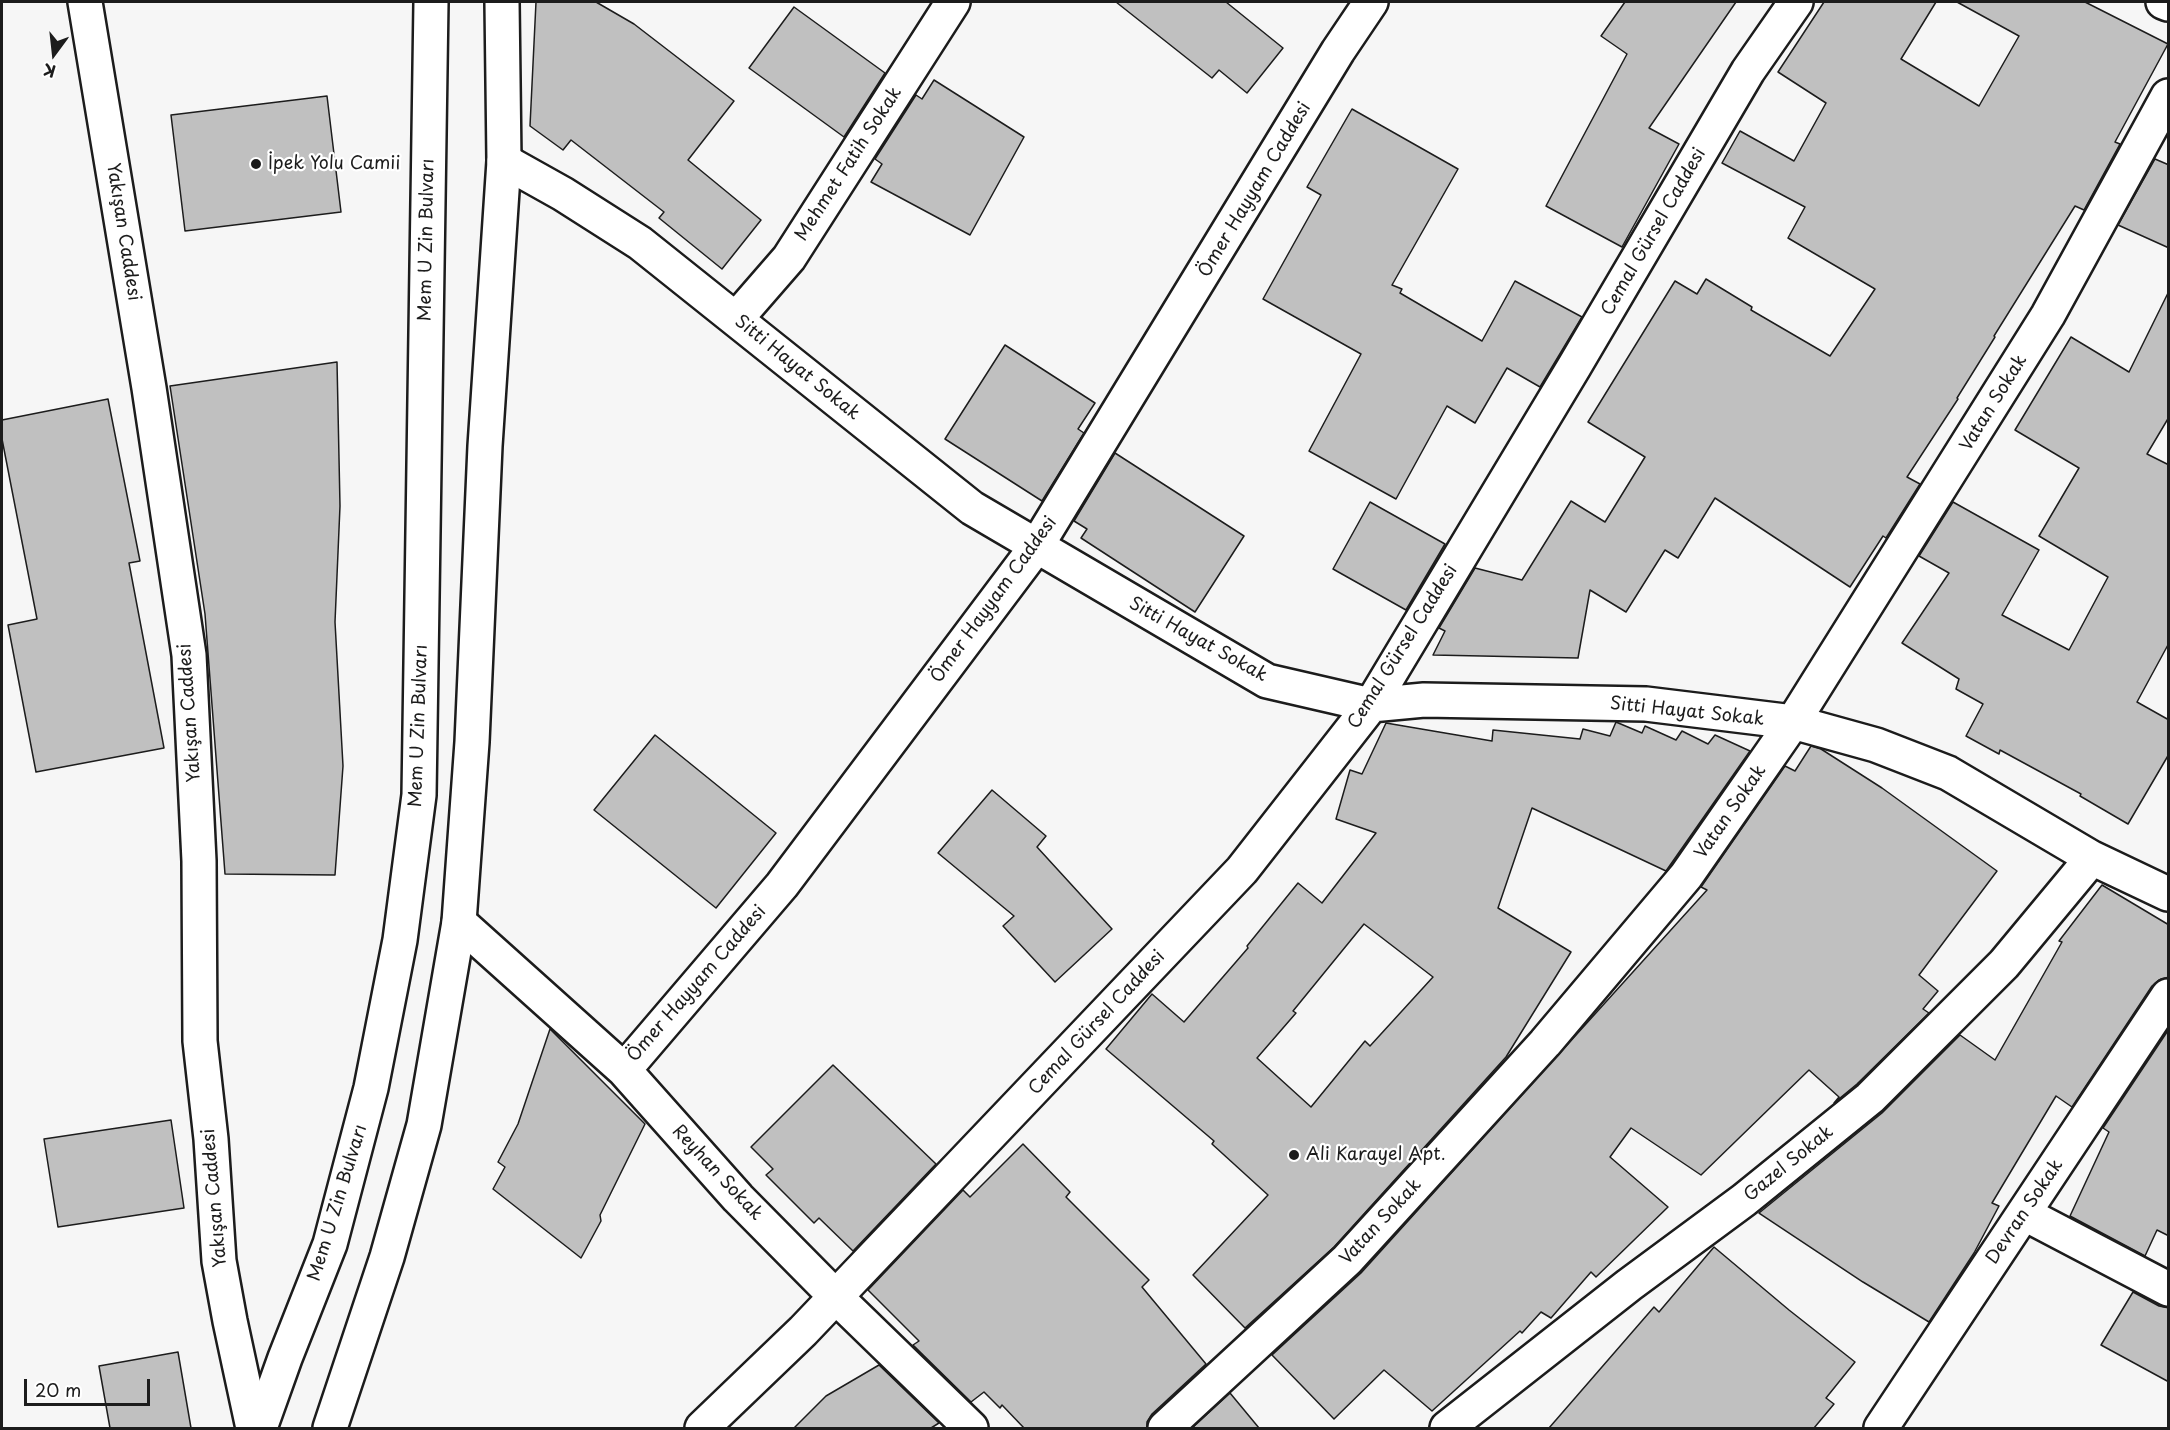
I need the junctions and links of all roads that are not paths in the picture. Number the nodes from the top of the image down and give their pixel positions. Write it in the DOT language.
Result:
graph roads {
  1 [pos="85,2"];
  2 [pos="431,2"];
  3 [pos="502,2"];
  4 [pos="953,2"];
  5 [pos="1371,2"];
  6 [pos="1796,2"];
  7 [pos="2163,2"];
  8 [pos="2169,4"];
  9 [pos="2169,96"];
  10 [pos="504,161"];
  11 [pos="736,319"];
  12 [pos="1036,547"];
  13 [pos="1371,705"];
  14 [pos="1793,722"];
  15 [pos="2092,858"];
  16 [pos="2169,894"];
  17 [pos="459,922"];
  18 [pos="2169,996"];
  19 [pos="624,1070"];
  20 [pos="2025,1214"];
  21 [pos="2169,1289"];
  22 [pos="836,1297"];
  23 [pos="253,1428"];
  24 [pos="260,1428"];
  25 [pos="330,1428"];
  26 [pos="702,1428"];
  27 [pos="971,1428"];
  28 [pos="1165,1428"];
  29 [pos="1447,1428"];
  30 [pos="1881,1428"];
  1 -- 23 [label="street, Yakışan Caddesi"];
  2 -- 24 [label="street, Mem U Zin Bulvarı"];
  3 -- 10 [label="street"];
  4 -- 11 [label="street, Mehmet Fatih Sokak"];
  5 -- 12 [label="street, Ömer Hayyam Caddesi"];
  6 -- 13 [label="street, Cemal Gürsel Caddesi"];
  7 -- 8 [label="street"];
  9 -- 14 [label="street, Vatan Sokak"];
  10 -- 11 [label="street, Sitti Hayat Sokak"];
  10 -- 17 [label="street"];
  11 -- 12 [label="street, Sitti Hayat Sokak"];
  12 -- 13 [label="street, Sitti Hayat Sokak"];
  12 -- 19 [label="street, Ömer Hayyam Caddesi"];
  13 -- 14 [label="street, Sitti Hayat Sokak"];
  13 -- 22 [label="street, Cemal Gürsel Caddesi"];
  14 -- 15 [label="street, Sitti Hayat Sokak"];
  14 -- 28 [label="street, Vatan Sokak"];
  15 -- 16 [label="street, Sitti Hayat Sokak"];
  15 -- 29 [label="street, Gazel Sokak"];
  17 -- 19 [label="street, Reyhan Sokak"];
  17 -- 25 [label="street"];
  18 -- 20 [label="street, Devran Sokak"];
  19 -- 22 [label="street, Reyhan Sokak"];
  20 -- 21 [label="street"];
  20 -- 30 [label="street, Devran Sokak"];
  22 -- 26 [label="street, Cemal Gürsel Caddesi"];
  22 -- 27 [label="street, Reyhan Sokak"];
}
